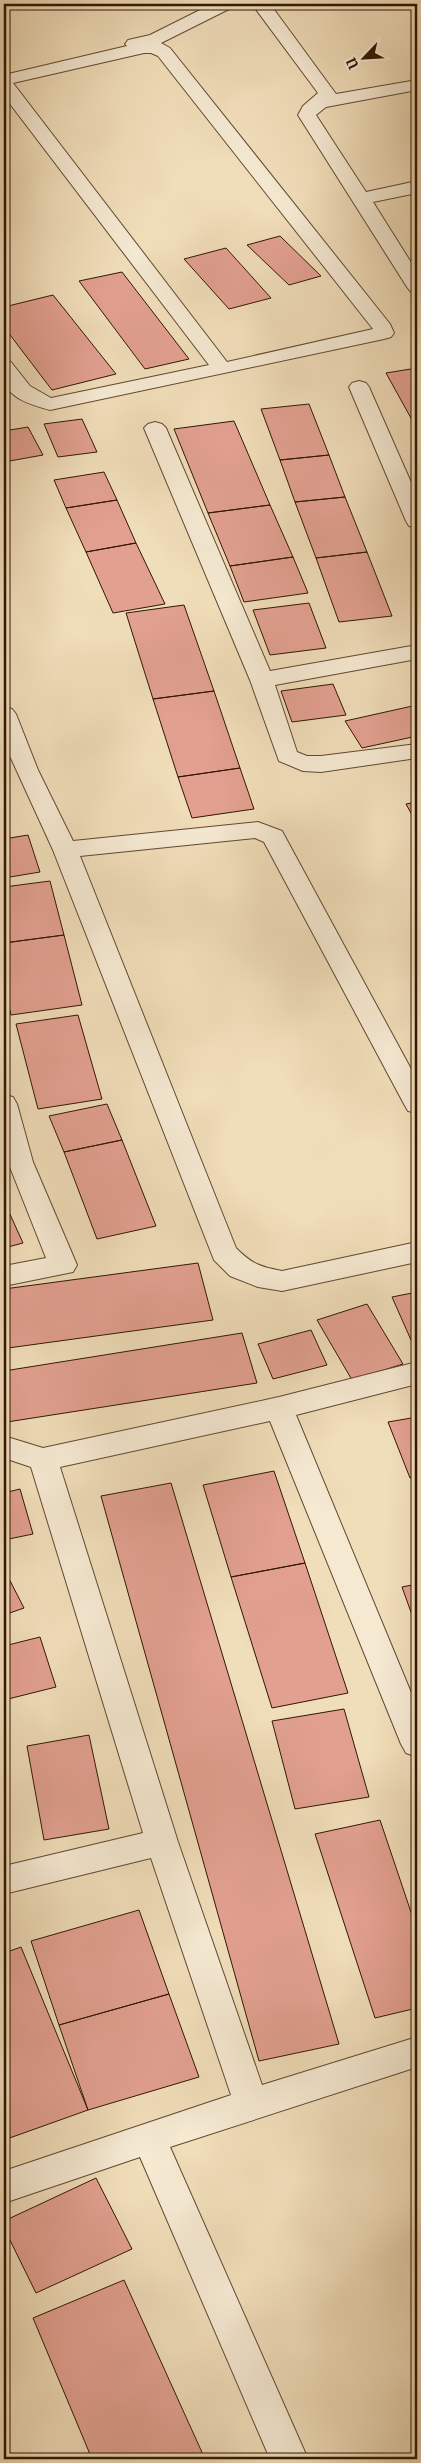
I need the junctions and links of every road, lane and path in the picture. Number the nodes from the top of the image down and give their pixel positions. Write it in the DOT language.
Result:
graph roads {
  1 [pos="225,4"];
  2 [pos="261,4"];
  3 [pos="4,70"];
  4 [pos="4,80"];
  5 [pos="4,84"];
  6 [pos="417,85"];
  7 [pos="322,102"];
  8 [pos="417,187"];
  9 [pos="362,199"];
  10 [pos="417,287"];
  11 [pos="4,366"];
  12 [pos="222,370"];
  13 [pos="359,387"];
  14 [pos="155,428"];
  15 [pos="417,521"];
  16 [pos="417,652"];
  17 [pos="262,680"];
  18 [pos="4,714"];
  19 [pos="417,751"];
  20 [pos="15,772"];
  21 [pos="65,850"];
  22 [pos="4,1104"];
  23 [pos="417,1104"];
  24 [pos="12,1163"];
  25 [pos="417,1252"];
  26 [pos="4,1276"];
  27 [pos="417,1373"];
  28 [pos="279,1408"];
  29 [pos="4,1447"];
  30 [pos="43,1459"];
  31 [pos="417,1744"];
  32 [pos="162,1842"];
  33 [pos="4,1880"];
  34 [pos="417,2052"];
  35 [pos="251,2104"];
  36 [pos="150,2140"];
  37 [pos="4,2187"];
  38 [pos="289,2459"];
  1 -- 3 [label="street"];
  2 -- 7 [label="street"];
  4 -- 12 [label="street"];
  5 -- 12 [label="street"];
  6 -- 7 [label="street"];
  7 -- 9 [label="street"];
  8 -- 9 [label="street"];
  9 -- 10 [label="street"];
  11 -- 12 [label="street"];
  13 -- 15 [label="street"];
  14 -- 17 [label="street"];
  16 -- 17 [label="street"];
  17 -- 19 [label="street"];
  18 -- 20 [label="street"];
  20 -- 21 [label="street"];
  21 -- 23 [label="street"];
  21 -- 25 [label="street"];
  22 -- 24 [label="street"];
  24 -- 26 [label="street"];
  27 -- 28 [label="street"];
  28 -- 30 [label="street"];
  28 -- 31 [label="street"];
  29 -- 30 [label="street"];
  30 -- 32 [label="street"];
  32 -- 33 [label="street"];
  32 -- 35 [label="street"];
  34 -- 35 [label="street"];
  35 -- 36 [label="street"];
  36 -- 37 [label="street"];
  36 -- 38 [label="street"];
}
